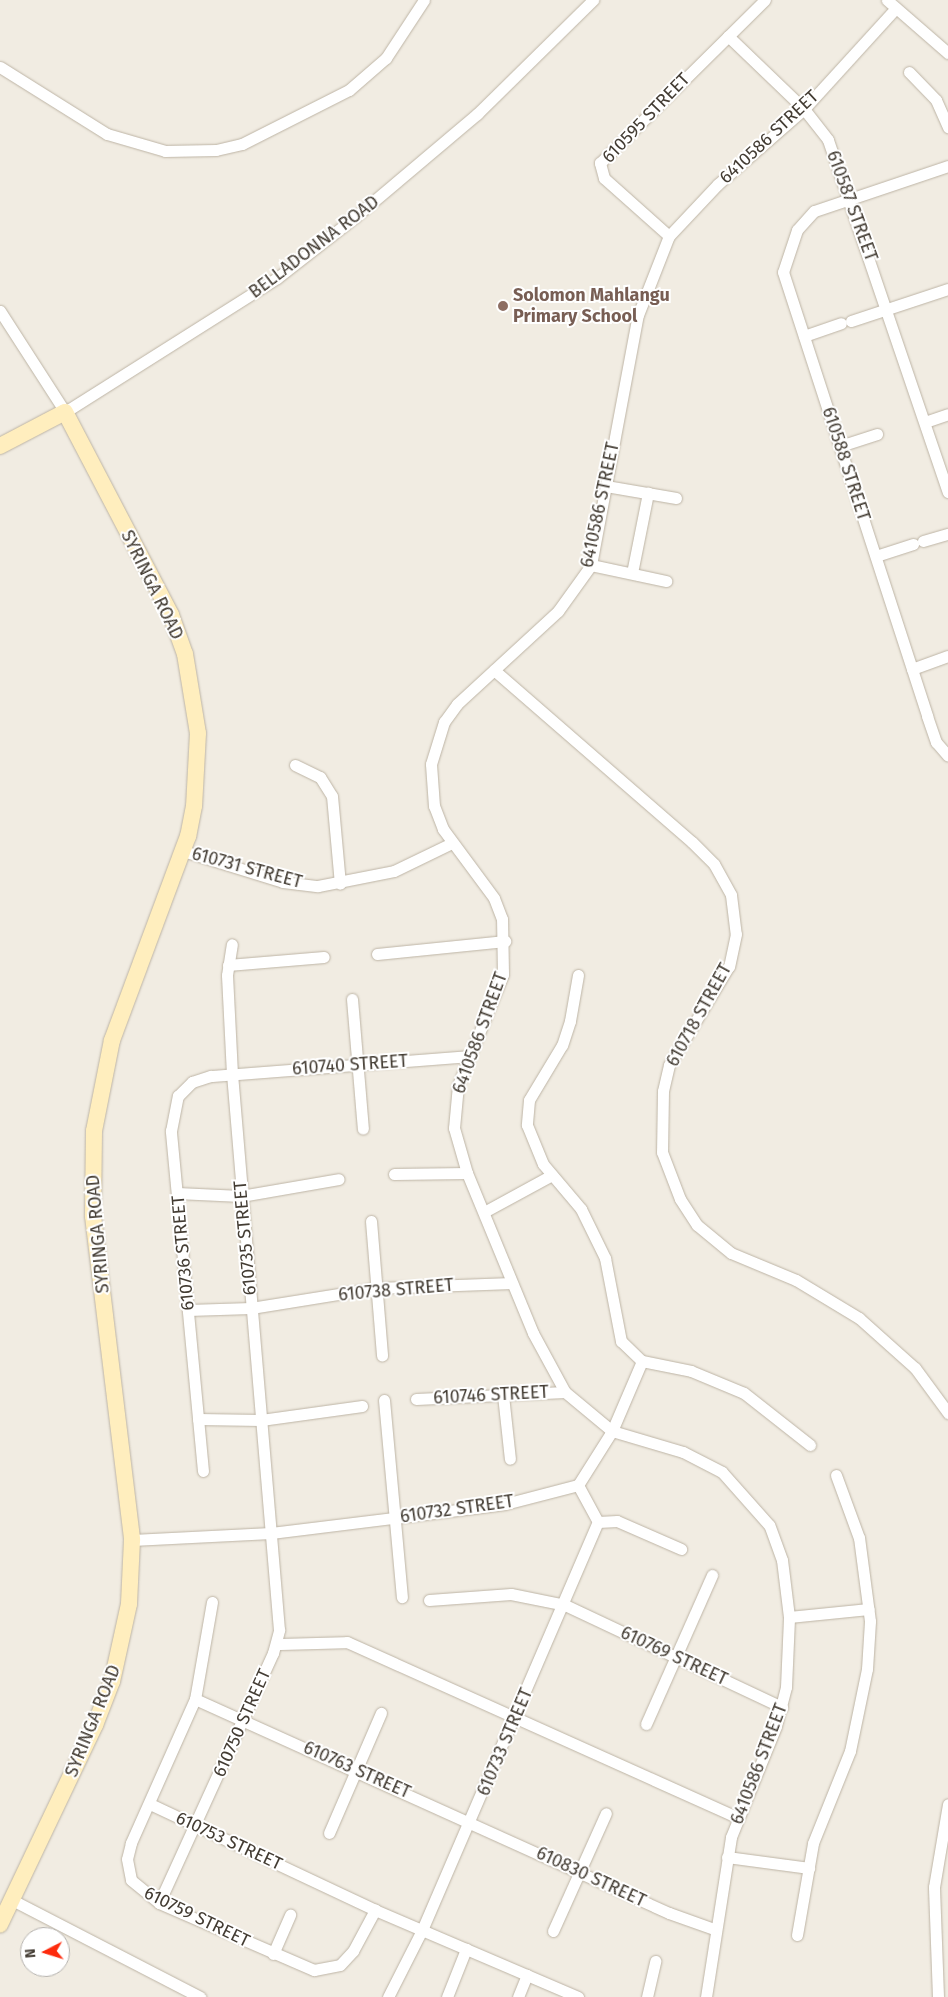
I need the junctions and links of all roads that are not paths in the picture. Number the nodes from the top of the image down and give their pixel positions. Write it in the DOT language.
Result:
graph roads {
  1 [pos="424,0"];
  2 [pos="593,0"];
  3 [pos="765,0"];
  4 [pos="891,4"];
  5 [pos="728,36"];
  6 [pos="948,53"];
  7 [pos="0,67"];
  8 [pos="909,72"];
  9 [pos="804,109"];
  10 [pos="948,127"];
  11 [pos="948,166"];
  12 [pos="850,198"];
  13 [pos="669,236"];
  14 [pos="948,288"];
  15 [pos="888,308"];
  16 [pos="0,311"];
  17 [pos="804,336"];
  18 [pos="64,412"];
  19 [pos="948,414"];
  20 [pos="925,422"];
  21 [pos="877,434"];
  22 [pos="0,446"];
  23 [pos="840,446"];
  24 [pos="606,486"];
  25 [pos="948,492"];
  26 [pos="648,493"];
  27 [pos="676,498"];
  28 [pos="948,534"];
  29 [pos="876,556"];
  30 [pos="591,565"];
  31 [pos="632,573"];
  32 [pos="666,581"];
  33 [pos="948,656"];
  34 [pos="912,669"];
  35 [pos="494,670"];
  36 [pos="948,756"];
  37 [pos="295,765"];
  38 [pos="452,843"];
  39 [pos="183,851"];
  40 [pos="340,884"];
  41 [pos="505,941"];
  42 [pos="232,944"];
  43 [pos="377,954"];
  44 [pos="324,957"];
  45 [pos="228,965"];
  46 [pos="578,975"];
  47 [pos="352,999"];
  48 [pos="468,1056"];
  49 [pos="358,1065"];
  50 [pos="232,1074"];
  51 [pos="363,1129"];
  52 [pos="467,1173"];
  53 [pos="394,1174"];
  54 [pos="550,1176"];
  55 [pos="340,1179"];
  56 [pos="177,1193"];
  57 [pos="241,1196"];
  58 [pos="484,1212"];
  59 [pos="371,1221"];
  60 [pos="512,1282"];
  61 [pos="376,1288"];
  62 [pos="251,1308"];
  63 [pos="188,1310"];
  64 [pos="382,1356"];
  65 [pos="642,1361"];
  66 [pos="565,1392"];
  67 [pos="502,1395"];
  68 [pos="416,1399"];
  69 [pos="384,1400"];
  70 [pos="362,1406"];
  71 [pos="948,1414"];
  72 [pos="198,1419"];
  73 [pos="261,1420"];
  74 [pos="612,1431"];
  75 [pos="810,1445"];
  76 [pos="510,1459"];
  77 [pos="203,1471"];
  78 [pos="836,1475"];
  79 [pos="578,1485"];
  80 [pos="394,1518"];
  81 [pos="598,1522"];
  82 [pos="271,1533"];
  83 [pos="132,1540"];
  84 [pos="681,1548"];
  85 [pos="712,1575"];
  86 [pos="402,1597"];
  87 [pos="429,1600"];
  88 [pos="212,1602"];
  89 [pos="565,1605"];
  90 [pos="869,1609"];
  91 [pos="789,1617"];
  92 [pos="276,1644"];
  93 [pos="675,1657"];
  94 [pos="195,1699"];
  95 [pos="782,1707"];
  96 [pos="381,1713"];
  97 [pos="516,1715"];
  98 [pos="243,1720"];
  99 [pos="646,1724"];
  100 [pos="357,1770"];
  101 [pos="150,1804"];
  102 [pos="948,1804"];
  103 [pos="606,1813"];
  104 [pos="738,1817"];
  105 [pos="470,1821"];
  106 [pos="195,1825"];
  107 [pos="329,1834"];
  108 [pos="727,1857"];
  109 [pos="808,1868"];
  110 [pos="578,1871"];
  111 [pos="12,1900"];
  112 [pos="160,1903"];
  113 [pos="375,1910"];
  114 [pos="290,1915"];
  115 [pos="0,1924"];
  116 [pos="714,1929"];
  117 [pos="422,1930"];
  118 [pos="553,1931"];
  119 [pos="797,1935"];
  120 [pos="466,1949"];
  121 [pos="273,1954"];
  122 [pos="655,1961"];
  123 [pos="527,1975"];
  124 [pos="200,1997"];
  125 [pos="388,1997"];
  126 [pos="447,1997"];
  127 [pos="518,1997"];
  128 [pos="578,1997"];
  129 [pos="648,1997"];
  130 [pos="706,1997"];
  131 [pos="938,1997"];
  1 -- 7 [label="street"];
  2 -- 18 [label="street, BELLADONNA ROAD"];
  3 -- 5 [label="street, 610595 STREET"];
  4 -- 6 [label="street"];
  4 -- 9 [label="street, 6410586 STREET"];
  5 -- 9 [label="street, 610587 STREET"];
  5 -- 13 [label="street, 610595 STREET"];
  8 -- 10 [label="street"];
  9 -- 12 [label="street, 610587 STREET"];
  9 -- 13 [label="street, 6410586 STREET"];
  11 -- 12 [label="street, 610588 STREET"];
  12 -- 15 [label="street, 610587 STREET"];
  12 -- 17 [label="street, 610588 STREET"];
  13 -- 24 [label="street, 6410586 STREET"];
  14 -- 15 [label="street"];
  15 -- 17 [label="street"];
  15 -- 20 [label="street, 610587 STREET"];
  16 -- 18 [label="street"];
  17 -- 23 [label="street, 610588 STREET"];
  18 -- 22 [label="street, BELLADONNA ROAD"];
  18 -- 39 [label="street, SYRINGA ROAD"];
  19 -- 20 [label="street"];
  20 -- 25 [label="street, 610587 STREET"];
  21 -- 23 [label="street"];
  23 -- 29 [label="street, 610588 STREET"];
  24 -- 26 [label="street"];
  24 -- 30 [label="street, 6410586 STREET"];
  26 -- 27 [label="street"];
  26 -- 31 [label="street"];
  28 -- 29 [label="street"];
  29 -- 34 [label="street, 610588 STREET"];
  30 -- 31 [label="street"];
  30 -- 35 [label="street, 6410586 STREET"];
  31 -- 32 [label="street"];
  33 -- 34 [label="street"];
  34 -- 36 [label="street, 610588 STREET"];
  35 -- 38 [label="street, 6410586 STREET"];
  35 -- 71 [label="street, 610718 STREET"];
  37 -- 40 [label="street"];
  38 -- 40 [label="street, 610731 STREET"];
  38 -- 41 [label="street, 6410586 STREET"];
  39 -- 40 [label="street, 610731 STREET"];
  39 -- 83 [label="street, SYRINGA ROAD"];
  41 -- 43 [label="street"];
  41 -- 48 [label="street, 6410586 STREET"];
  42 -- 45 [label="street, 610735 STREET"];
  44 -- 45 [label="street"];
  45 -- 50 [label="street, 610735 STREET"];
  46 -- 54 [label="street"];
  47 -- 49 [label="street"];
  48 -- 49 [label="street, 610740 STREET"];
  48 -- 52 [label="street, 6410586 STREET"];
  49 -- 50 [label="street, 610740 STREET"];
  49 -- 51 [label="street"];
  50 -- 56 [label="street, 610736 STREET"];
  50 -- 57 [label="street, 610735 STREET"];
  52 -- 53 [label="street"];
  52 -- 58 [label="street, 6410586 STREET"];
  54 -- 58 [label="street"];
  54 -- 65 [label="street"];
  55 -- 57 [label="street"];
  56 -- 57 [label="street"];
  56 -- 63 [label="street, 610736 STREET"];
  57 -- 62 [label="street, 610735 STREET"];
  58 -- 60 [label="street, 6410586 STREET"];
  59 -- 61 [label="street"];
  60 -- 61 [label="street, 610738 STREET"];
  60 -- 66 [label="street, 6410586 STREET"];
  61 -- 62 [label="street, 610738 STREET"];
  61 -- 64 [label="street"];
  62 -- 63 [label="street, 610738 STREET"];
  62 -- 73 [label="street, 610735 STREET"];
  63 -- 72 [label="street, 610736 STREET"];
  65 -- 74 [label="street"];
  65 -- 75 [label="street"];
  66 -- 67 [label="street, 610746 STREET"];
  66 -- 74 [label="street, 6410586 STREET"];
  67 -- 68 [label="street, 610746 STREET"];
  67 -- 76 [label="street"];
  69 -- 80 [label="street"];
  70 -- 73 [label="street"];
  72 -- 73 [label="street"];
  72 -- 77 [label="street, 610736 STREET"];
  73 -- 82 [label="street, 610735 STREET"];
  74 -- 79 [label="street"];
  74 -- 91 [label="street, 6410586 STREET"];
  78 -- 90 [label="street"];
  79 -- 80 [label="street, 610732 STREET"];
  79 -- 81 [label="street"];
  80 -- 82 [label="street, 610732 STREET"];
  80 -- 86 [label="street"];
  81 -- 84 [label="street"];
  81 -- 89 [label="street, 610733 STREET"];
  82 -- 83 [label="street, 610732 STREET"];
  82 -- 92 [label="street, 610750 STREET"];
  83 -- 111 [label="street, SYRINGA ROAD"];
  85 -- 93 [label="street"];
  87 -- 89 [label="street, 610769 STREET"];
  88 -- 94 [label="street, 610759 STREET"];
  89 -- 93 [label="street, 610769 STREET"];
  89 -- 97 [label="street, 610733 STREET"];
  90 -- 91 [label="street"];
  90 -- 109 [label="street"];
  91 -- 95 [label="street, 6410586 STREET"];
  92 -- 97 [label="street"];
  92 -- 98 [label="street, 610750 STREET"];
  93 -- 95 [label="street, 610769 STREET"];
  93 -- 99 [label="street"];
  94 -- 98 [label="street, 610763 STREET"];
  94 -- 101 [label="street, 610759 STREET"];
  95 -- 104 [label="street, 6410586 STREET"];
  96 -- 100 [label="street"];
  97 -- 104 [label="street"];
  97 -- 105 [label="street, 610733 STREET"];
  98 -- 100 [label="street, 610763 STREET"];
  98 -- 106 [label="street, 610750 STREET"];
  100 -- 105 [label="street, 610763 STREET"];
  100 -- 107 [label="street"];
  101 -- 106 [label="street, 610753 STREET"];
  101 -- 112 [label="street, 610759 STREET"];
  102 -- 131 [label="street"];
  103 -- 110 [label="street"];
  104 -- 108 [label="street, 6410586 STREET"];
  105 -- 110 [label="street, 610830 STREET"];
  105 -- 117 [label="street, 610733 STREET"];
  106 -- 112 [label="street, 610750 STREET"];
  106 -- 113 [label="street, 610753 STREET"];
  108 -- 109 [label="street"];
  108 -- 116 [label="street, 6410586 STREET"];
  109 -- 119 [label="street"];
  110 -- 116 [label="street, 610830 STREET"];
  110 -- 118 [label="street"];
  111 -- 115 [label="street, SYRINGA ROAD"];
  111 -- 124 [label="street"];
  112 -- 121 [label="street, 610759 STREET"];
  113 -- 117 [label="street, 610753 STREET"];
  113 -- 121 [label="street, 610759 STREET"];
  114 -- 121 [label="street"];
  116 -- 130 [label="street, 6410586 STREET"];
  117 -- 120 [label="street, 610753 STREET"];
  117 -- 125 [label="street, 610733 STREET"];
  120 -- 123 [label="street, 610753 STREET"];
  120 -- 126 [label="street"];
  122 -- 129 [label="street"];
  123 -- 127 [label="street"];
  123 -- 128 [label="street, 610753 STREET"];
}
